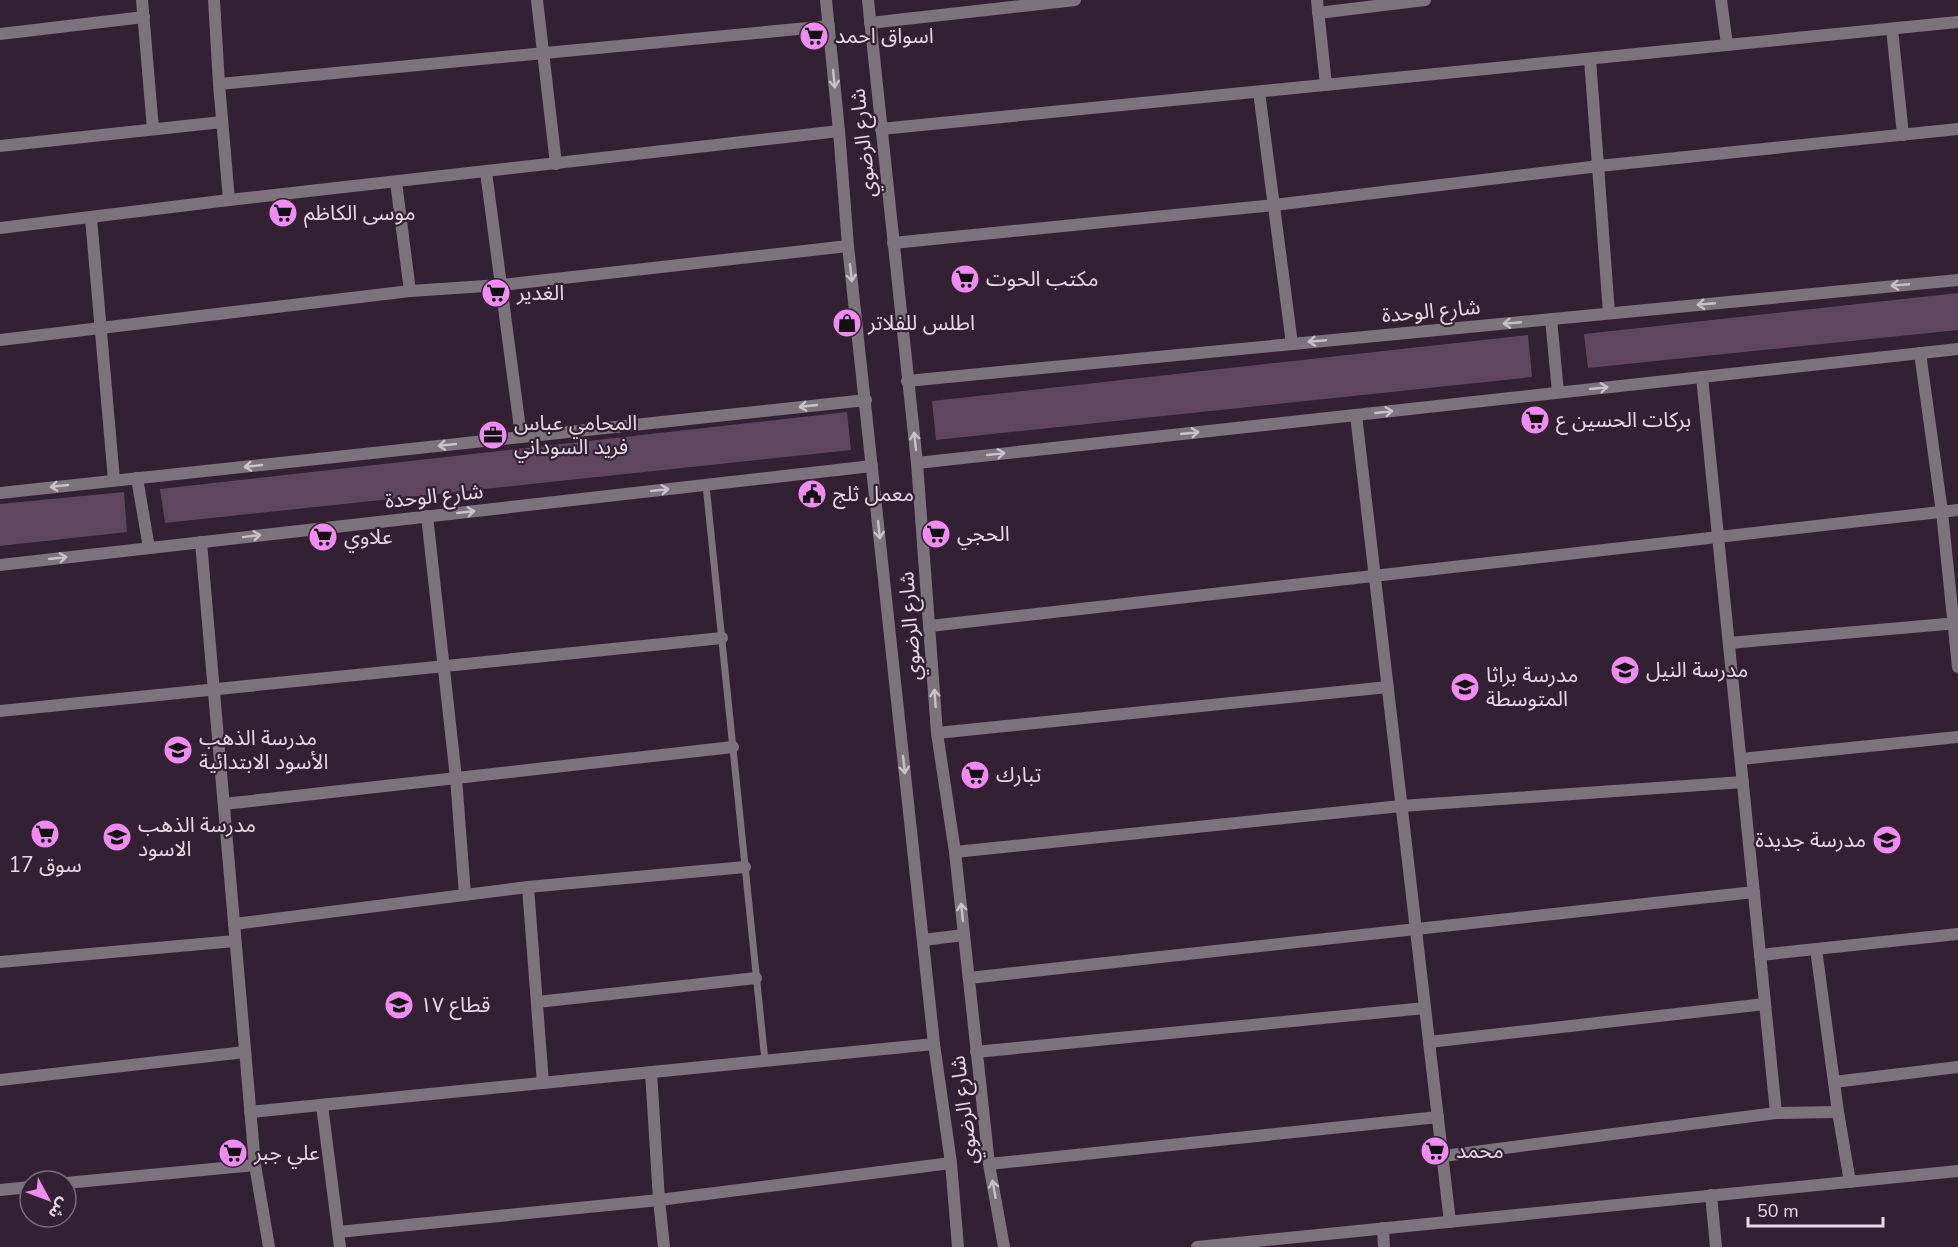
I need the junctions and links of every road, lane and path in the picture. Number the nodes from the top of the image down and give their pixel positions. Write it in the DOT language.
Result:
graph roads {
  1 [pos="142,0"];
  2 [pos="214,0"];
  3 [pos="537,0"];
  4 [pos="826,0"];
  5 [pos="868,0"];
  6 [pos="1075,0"];
  7 [pos="1317,0"];
  8 [pos="1425,0"];
  9 [pos="1721,0"];
  10 [pos="1318,13"];
  11 [pos="144,17"];
  12 [pos="1958,22"];
  13 [pos="870,23"];
  14 [pos="829,26"];
  15 [pos="1892,29"];
  16 [pos="0,34"];
  17 [pos="1727,45"];
  18 [pos="543,52"];
  19 [pos="1590,59"];
  20 [pos="219,84"];
  21 [pos="1326,85"];
  22 [pos="1259,92"];
  23 [pos="222,122"];
  24 [pos="153,129"];
  25 [pos="881,129"];
  26 [pos="1958,129"];
  27 [pos="839,131"];
  28 [pos="1903,135"];
  29 [pos="0,146"];
  30 [pos="556,164"];
  31 [pos="1599,166"];
  32 [pos="486,172"];
  33 [pos="396,182"];
  34 [pos="229,200"];
  35 [pos="1274,205"];
  36 [pos="91,218"];
  37 [pos="0,228"];
  38 [pos="893,243"];
  39 [pos="848,246"];
  40 [pos="1958,280"];
  41 [pos="501,285"];
  42 [pos="410,291"];
  43 [pos="1609,313"];
  44 [pos="1551,319"];
  45 [pos="100,329"];
  46 [pos="0,340"];
  47 [pos="1292,344"];
  48 [pos="1958,349"];
  49 [pos="1920,353"];
  50 [pos="1702,377"];
  51 [pos="907,381"];
  52 [pos="1558,392"];
  53 [pos="866,400"];
  54 [pos="1356,415"];
  55 [pos="521,436"];
  56 [pos="917,463"];
  57 [pos="872,466"];
  58 [pos="136,478"];
  59 [pos="114,480"];
  60 [pos="706,485"];
  61 [pos="0,493"];
  62 [pos="1958,510"];
  63 [pos="1942,512"];
  64 [pos="427,516"];
  65 [pos="1718,537"];
  66 [pos="201,542"];
  67 [pos="149,548"];
  68 [pos="0,565"];
  69 [pos="1375,576"];
  70 [pos="1955,623"];
  71 [pos="930,626"];
  72 [pos="722,638"];
  73 [pos="1729,643"];
  74 [pos="444,666"];
  75 [pos="1958,667"];
  76 [pos="1388,687"];
  77 [pos="214,689"];
  78 [pos="0,711"];
  79 [pos="937,732"];
  80 [pos="1958,737"];
  81 [pos="733,747"];
  82 [pos="1741,759"];
  83 [pos="456,778"];
  84 [pos="1743,782"];
  85 [pos="224,804"];
  86 [pos="1401,806"];
  87 [pos="955,852"];
  88 [pos="745,867"];
  89 [pos="528,887"];
  90 [pos="1754,892"];
  91 [pos="465,895"];
  92 [pos="234,924"];
  93 [pos="1416,930"];
  94 [pos="1958,934"];
  95 [pos="964,935"];
  96 [pos="923,940"];
  97 [pos="235,941"];
  98 [pos="1816,949"];
  99 [pos="1760,955"];
  100 [pos="0,962"];
  101 [pos="756,978"];
  102 [pos="969,978"];
  103 [pos="537,1002"];
  104 [pos="1765,1004"];
  105 [pos="1425,1008"];
  106 [pos="1429,1042"];
  107 [pos="934,1044"];
  108 [pos="245,1052"];
  109 [pos="976,1052"];
  110 [pos="765,1061"];
  111 [pos="1958,1067"];
  112 [pos="651,1072"];
  113 [pos="0,1080"];
  114 [pos="1834,1082"];
  115 [pos="543,1083"];
  116 [pos="322,1105"];
  117 [pos="250,1112"];
  118 [pos="1838,1112"];
  119 [pos="1776,1113"];
  120 [pos="1438,1117"];
  121 [pos="1443,1156"];
  122 [pos="951,1163"];
  123 [pos="989,1164"];
  124 [pos="255,1165"];
  125 [pos="1958,1171"];
  126 [pos="78,1182"];
  127 [pos="1850,1182"];
  128 [pos="18,1188"];
  129 [pos="0,1190"];
  130 [pos="1711,1196"];
  131 [pos="659,1200"];
  132 [pos="1450,1222"];
  133 [pos="1383,1228"];
  134 [pos="338,1233"];
  135 [pos="269,1247"];
  136 [pos="340,1247"];
  137 [pos="664,1247"];
  138 [pos="958,1247"];
  139 [pos="1004,1247"];
  140 [pos="1197,1247"];
  141 [pos="1384,1247"];
  142 [pos="1716,1247"];
  1 -- 11 [label="street"];
  2 -- 20 [label="street"];
  3 -- 18 [label="street"];
  4 -- 14 [label="street, شارع الرضوي"];
  5 -- 13 [label="street, شارع الرضوي"];
  6 -- 13 [label="street"];
  7 -- 10 [label="street"];
  8 -- 10 [label="street"];
  9 -- 17 [label="street"];
  10 -- 21 [label="street"];
  11 -- 16 [label="street"];
  11 -- 24 [label="street"];
  12 -- 15 [label="street"];
  13 -- 25 [label="street, شارع الرضوي"];
  14 -- 18 [label="street"];
  14 -- 27 [label="street, شارع الرضوي, one-way"];
  15 -- 17 [label="street"];
  15 -- 28 [label="street"];
  17 -- 19 [label="street"];
  18 -- 20 [label="street"];
  18 -- 30 [label="street"];
  19 -- 21 [label="street"];
  19 -- 31 [label="street"];
  20 -- 23 [label="street"];
  21 -- 22 [label="street"];
  22 -- 25 [label="street"];
  22 -- 35 [label="street"];
  23 -- 24 [label="street"];
  23 -- 34 [label="street"];
  24 -- 29 [label="street"];
  25 -- 38 [label="street, شارع الرضوي"];
  26 -- 28 [label="street"];
  27 -- 30 [label="street"];
  27 -- 39 [label="street, شارع الرضوي"];
  28 -- 31 [label="street"];
  30 -- 32 [label="street"];
  31 -- 35 [label="street"];
  31 -- 43 [label="street"];
  32 -- 33 [label="street"];
  32 -- 41 [label="street"];
  33 -- 34 [label="street"];
  33 -- 42 [label="street"];
  34 -- 36 [label="street"];
  35 -- 38 [label="street"];
  35 -- 47 [label="street"];
  36 -- 37 [label="street"];
  36 -- 45 [label="street"];
  38 -- 51 [label="street, شارع الرضوي"];
  39 -- 41 [label="street"];
  39 -- 53 [label="street, شارع الرضوي, one-way"];
  40 -- 43 [label="street, شارع الوحدة, one-way"];
  41 -- 42 [label="street"];
  41 -- 55 [label="street"];
  42 -- 45 [label="street"];
  43 -- 44 [label="street, شارع الوحدة"];
  44 -- 47 [label="street, شارع الوحدة, one-way"];
  44 -- 52 [label="street"];
  45 -- 46 [label="street"];
  45 -- 59 [label="street"];
  47 -- 51 [label="street, شارع الوحدة"];
  48 -- 49 [label="street"];
  49 -- 50 [label="street"];
  49 -- 63 [label="street"];
  52 -- 50 [label="street, one-way"];
  50 -- 65 [label="street"];
  56 -- 51 [label="street, شارع الرضوي, one-way"];
  54 -- 52 [label="street, one-way"];
  53 -- 55 [label="street, one-way"];
  53 -- 57 [label="street, شارع الرضوي"];
  56 -- 54 [label="street, one-way"];
  54 -- 69 [label="street"];
  55 -- 58 [label="street, one-way"];
  56 -- 71 [label="street, شارع الرضوي"];
  57 -- 60 [label="street, شارع الوحدة"];
  57 -- 96 [label="street, شارع الرضوي, one-way"];
  58 -- 59 [label="street"];
  58 -- 67 [label="street"];
  59 -- 61 [label="street, one-way"];
  64 -- 60 [label="street, شارع الوحدة, one-way"];
  60 -- 72 [label="lane"];
  62 -- 63 [label="street"];
  63 -- 65 [label="street"];
  63 -- 70 [label="street"];
  66 -- 64 [label="street, شارع الوحدة, one-way"];
  64 -- 74 [label="street"];
  65 -- 69 [label="street"];
  65 -- 73 [label="street"];
  66 -- 67 [label="street, شارع الوحدة"];
  66 -- 77 [label="street"];
  68 -- 67 [label="street, شارع الوحدة, one-way"];
  69 -- 71 [label="street"];
  69 -- 76 [label="street"];
  70 -- 73 [label="street"];
  70 -- 75 [label="street"];
  79 -- 71 [label="street, شارع الرضوي, one-way"];
  72 -- 74 [label="street"];
  72 -- 81 [label="lane"];
  73 -- 82 [label="street"];
  74 -- 77 [label="street"];
  74 -- 83 [label="street"];
  76 -- 79 [label="street"];
  76 -- 86 [label="street"];
  77 -- 78 [label="street"];
  77 -- 85 [label="street"];
  79 -- 87 [label="street, شارع الرضوي"];
  80 -- 82 [label="street"];
  81 -- 83 [label="street"];
  81 -- 88 [label="lane"];
  82 -- 84 [label="street"];
  83 -- 85 [label="street"];
  83 -- 91 [label="street"];
  84 -- 86 [label="street"];
  84 -- 90 [label="street"];
  85 -- 92 [label="street"];
  86 -- 87 [label="street"];
  86 -- 93 [label="street"];
  95 -- 87 [label="street, شارع الرضوي, one-way"];
  88 -- 89 [label="street"];
  88 -- 101 [label="lane"];
  89 -- 91 [label="street"];
  89 -- 103 [label="street"];
  90 -- 93 [label="street"];
  90 -- 99 [label="street"];
  91 -- 92 [label="street"];
  92 -- 97 [label="street"];
  93 -- 102 [label="street"];
  93 -- 105 [label="street"];
  94 -- 98 [label="street"];
  95 -- 96 [label="street"];
  95 -- 102 [label="street, شارع الرضوي"];
  96 -- 107 [label="street, شارع الرضوي"];
  97 -- 100 [label="street"];
  97 -- 108 [label="street"];
  98 -- 99 [label="street"];
  98 -- 114 [label="street"];
  99 -- 104 [label="street"];
  101 -- 103 [label="street"];
  101 -- 110 [label="lane"];
  102 -- 109 [label="street, شارع الرضوي"];
  103 -- 115 [label="street"];
  104 -- 106 [label="street"];
  104 -- 119 [label="street"];
  105 -- 106 [label="street"];
  105 -- 109 [label="street"];
  106 -- 120 [label="street"];
  107 -- 110 [label="street"];
  107 -- 122 [label="street, شارع الرضوي"];
  108 -- 113 [label="street"];
  108 -- 117 [label="street"];
  109 -- 123 [label="street, شارع الرضوي"];
  110 -- 112 [label="street"];
  111 -- 114 [label="street"];
  112 -- 115 [label="street"];
  112 -- 131 [label="street"];
  114 -- 118 [label="street"];
  115 -- 116 [label="street"];
  116 -- 117 [label="street"];
  116 -- 134 [label="street"];
  117 -- 124 [label="street"];
  118 -- 119 [label="street"];
  118 -- 127 [label="street"];
  119 -- 121 [label="street"];
  120 -- 121 [label="street"];
  120 -- 123 [label="street"];
  121 -- 132 [label="street"];
  122 -- 131 [label="street"];
  122 -- 138 [label="street, شارع الرضوي"];
  139 -- 123 [label="street, شارع الرضوي, one-way"];
  124 -- 126 [label="street"];
  124 -- 135 [label="street"];
  125 -- 127 [label="street"];
  127 -- 130 [label="street"];
  128 -- 129 [label="street"];
  130 -- 132 [label="street"];
  130 -- 142 [label="street"];
  131 -- 134 [label="street"];
  131 -- 137 [label="street"];
  132 -- 133 [label="street"];
  133 -- 140 [label="street"];
  133 -- 141 [label="street"];
  134 -- 136 [label="street"];
}
